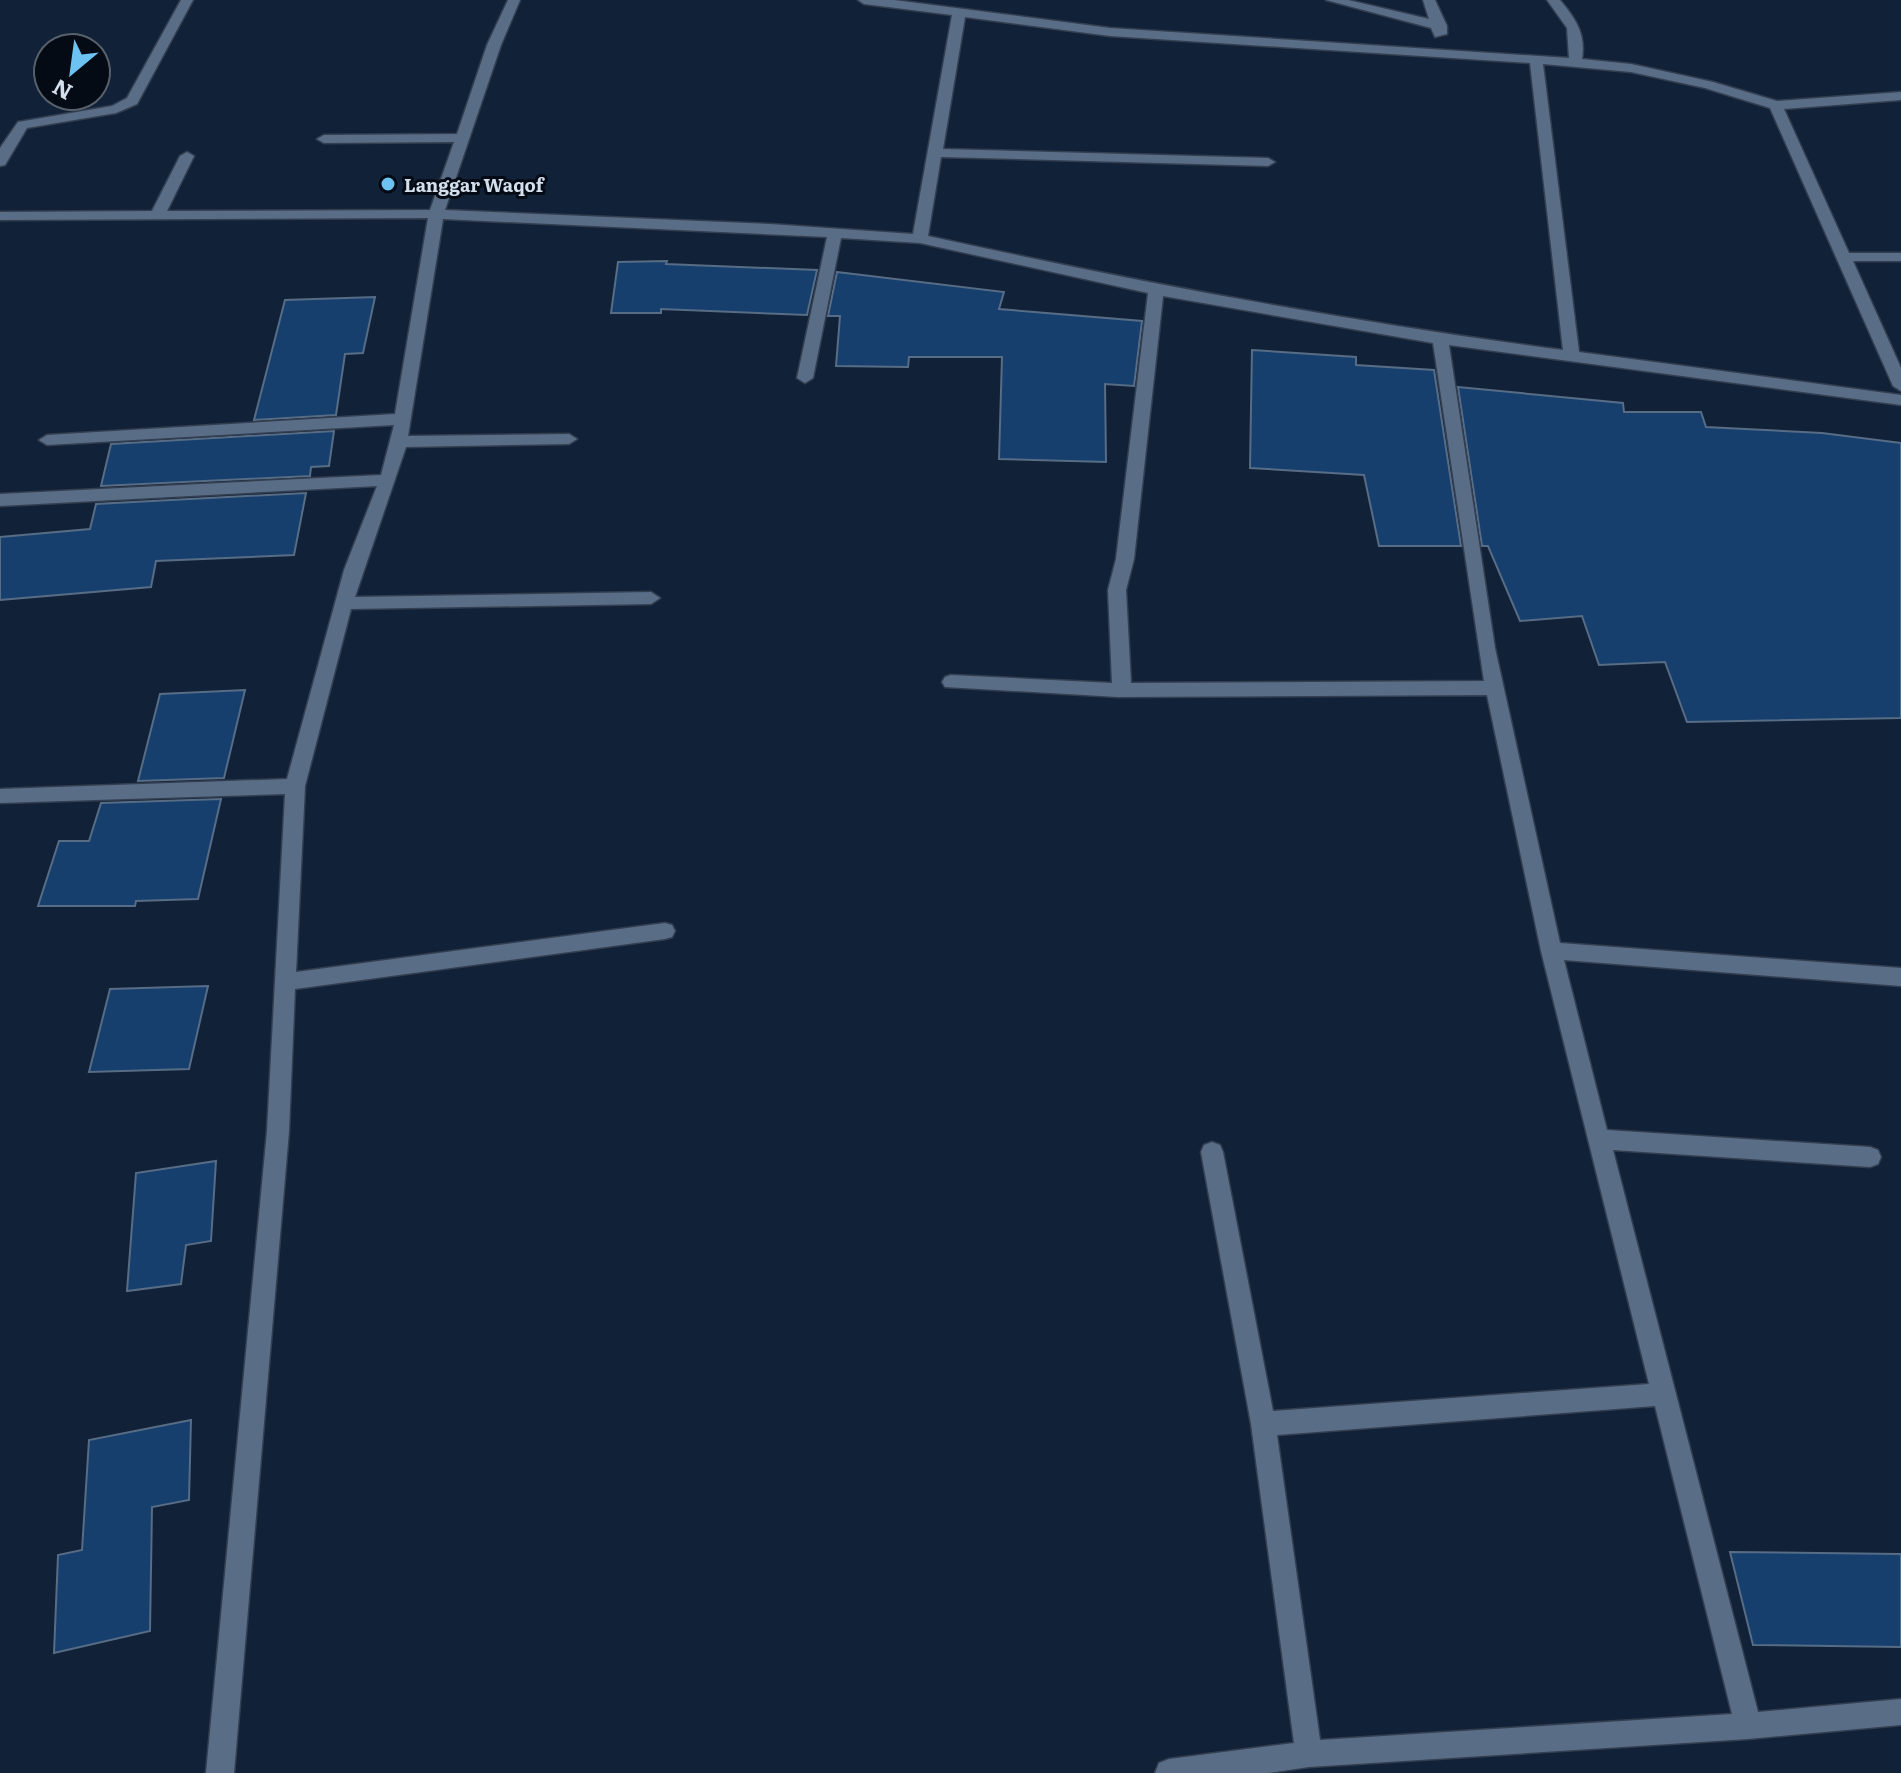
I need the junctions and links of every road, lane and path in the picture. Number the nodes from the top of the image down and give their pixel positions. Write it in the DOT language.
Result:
graph roads {
  1 [pos="187,0"];
  2 [pos="514,0"];
  3 [pos="864,0"];
  4 [pos="1332,0"];
  5 [pos="1429,0"];
  6 [pos="1553,0"];
  7 [pos="959,14"];
  8 [pos="1440,26"];
  9 [pos="1442,54"];
  10 [pos="1536,59"];
  11 [pos="1575,62"];
  12 [pos="1901,96"];
  13 [pos="1776,105"];
  14 [pos="461,138"];
  15 [pos="324,139"];
  16 [pos="935,153"];
  17 [pos="187,156"];
  18 [pos="0,162"];
  19 [pos="1268,162"];
  20 [pos="436,214"];
  21 [pos="0,216"];
  22 [pos="157,216"];
  23 [pos="835,233"];
  24 [pos="920,239"];
  25 [pos="1845,257"];
  26 [pos="1901,257"];
  27 [pos="1156,290"];
  28 [pos="1440,339"];
  29 [pos="1571,355"];
  30 [pos="805,378"];
  31 [pos="1901,386"];
  32 [pos="1901,400"];
  33 [pos="402,419"];
  34 [pos="569,439"];
  35 [pos="47,440"];
  36 [pos="399,442"];
  37 [pos="388,480"];
  38 [pos="0,500"];
  39 [pos="651,598"];
  40 [pos="344,603"];
  41 [pos="951,682"];
  42 [pos="1494,688"];
  43 [pos="1122,690"];
  44 [pos="295,786"];
  45 [pos="0,796"];
  46 [pos="665,931"];
  47 [pos="1551,951"];
  48 [pos="1901,977"];
  49 [pos="284,982"];
  50 [pos="1599,1139"];
  51 [pos="1212,1152"];
  52 [pos="1870,1157"];
  53 [pos="1664,1394"];
  54 [pos="1263,1424"];
  55 [pos="1901,1712"];
  56 [pos="1748,1726"];
  57 [pos="1309,1754"];
  58 [pos="220,1773"];
  59 [pos="1169,1773"];
  1 -- 18 [label="street"];
  2 -- 14 [label="street"];
  3 -- 7 [label="street"];
  4 -- 8 [label="street"];
  5 -- 8 [label="street"];
  6 -- 11 [label="street"];
  7 -- 9 [label="street"];
  7 -- 16 [label="street"];
  8 -- 9 [label="street"];
  9 -- 10 [label="street"];
  10 -- 11 [label="street"];
  10 -- 29 [label="street"];
  11 -- 13 [label="street"];
  12 -- 13 [label="street"];
  13 -- 25 [label="street"];
  14 -- 15 [label="street"];
  14 -- 20 [label="street"];
  16 -- 19 [label="street"];
  16 -- 24 [label="street"];
  17 -- 22 [label="street"];
  20 -- 22 [label="street"];
  20 -- 23 [label="street"];
  20 -- 33 [label="street"];
  21 -- 22 [label="street"];
  23 -- 24 [label="street"];
  23 -- 30 [label="street"];
  24 -- 27 [label="street"];
  25 -- 26 [label="street"];
  25 -- 31 [label="street"];
  27 -- 28 [label="street"];
  27 -- 43 [label="street"];
  28 -- 29 [label="street"];
  28 -- 42 [label="street"];
  29 -- 32 [label="street"];
  33 -- 35 [label="street"];
  33 -- 36 [label="street"];
  34 -- 36 [label="street"];
  36 -- 37 [label="street"];
  37 -- 38 [label="street"];
  37 -- 40 [label="street"];
  39 -- 40 [label="street"];
  40 -- 44 [label="street"];
  41 -- 43 [label="street"];
  42 -- 43 [label="street"];
  42 -- 47 [label="street"];
  44 -- 45 [label="street"];
  44 -- 49 [label="street"];
  46 -- 49 [label="street"];
  47 -- 48 [label="street"];
  47 -- 50 [label="street"];
  49 -- 58 [label="street"];
  50 -- 52 [label="street"];
  50 -- 53 [label="street"];
  51 -- 54 [label="street"];
  53 -- 54 [label="street"];
  53 -- 56 [label="street"];
  54 -- 57 [label="street"];
  55 -- 56 [label="street"];
  56 -- 57 [label="street"];
  57 -- 59 [label="street"];
}
